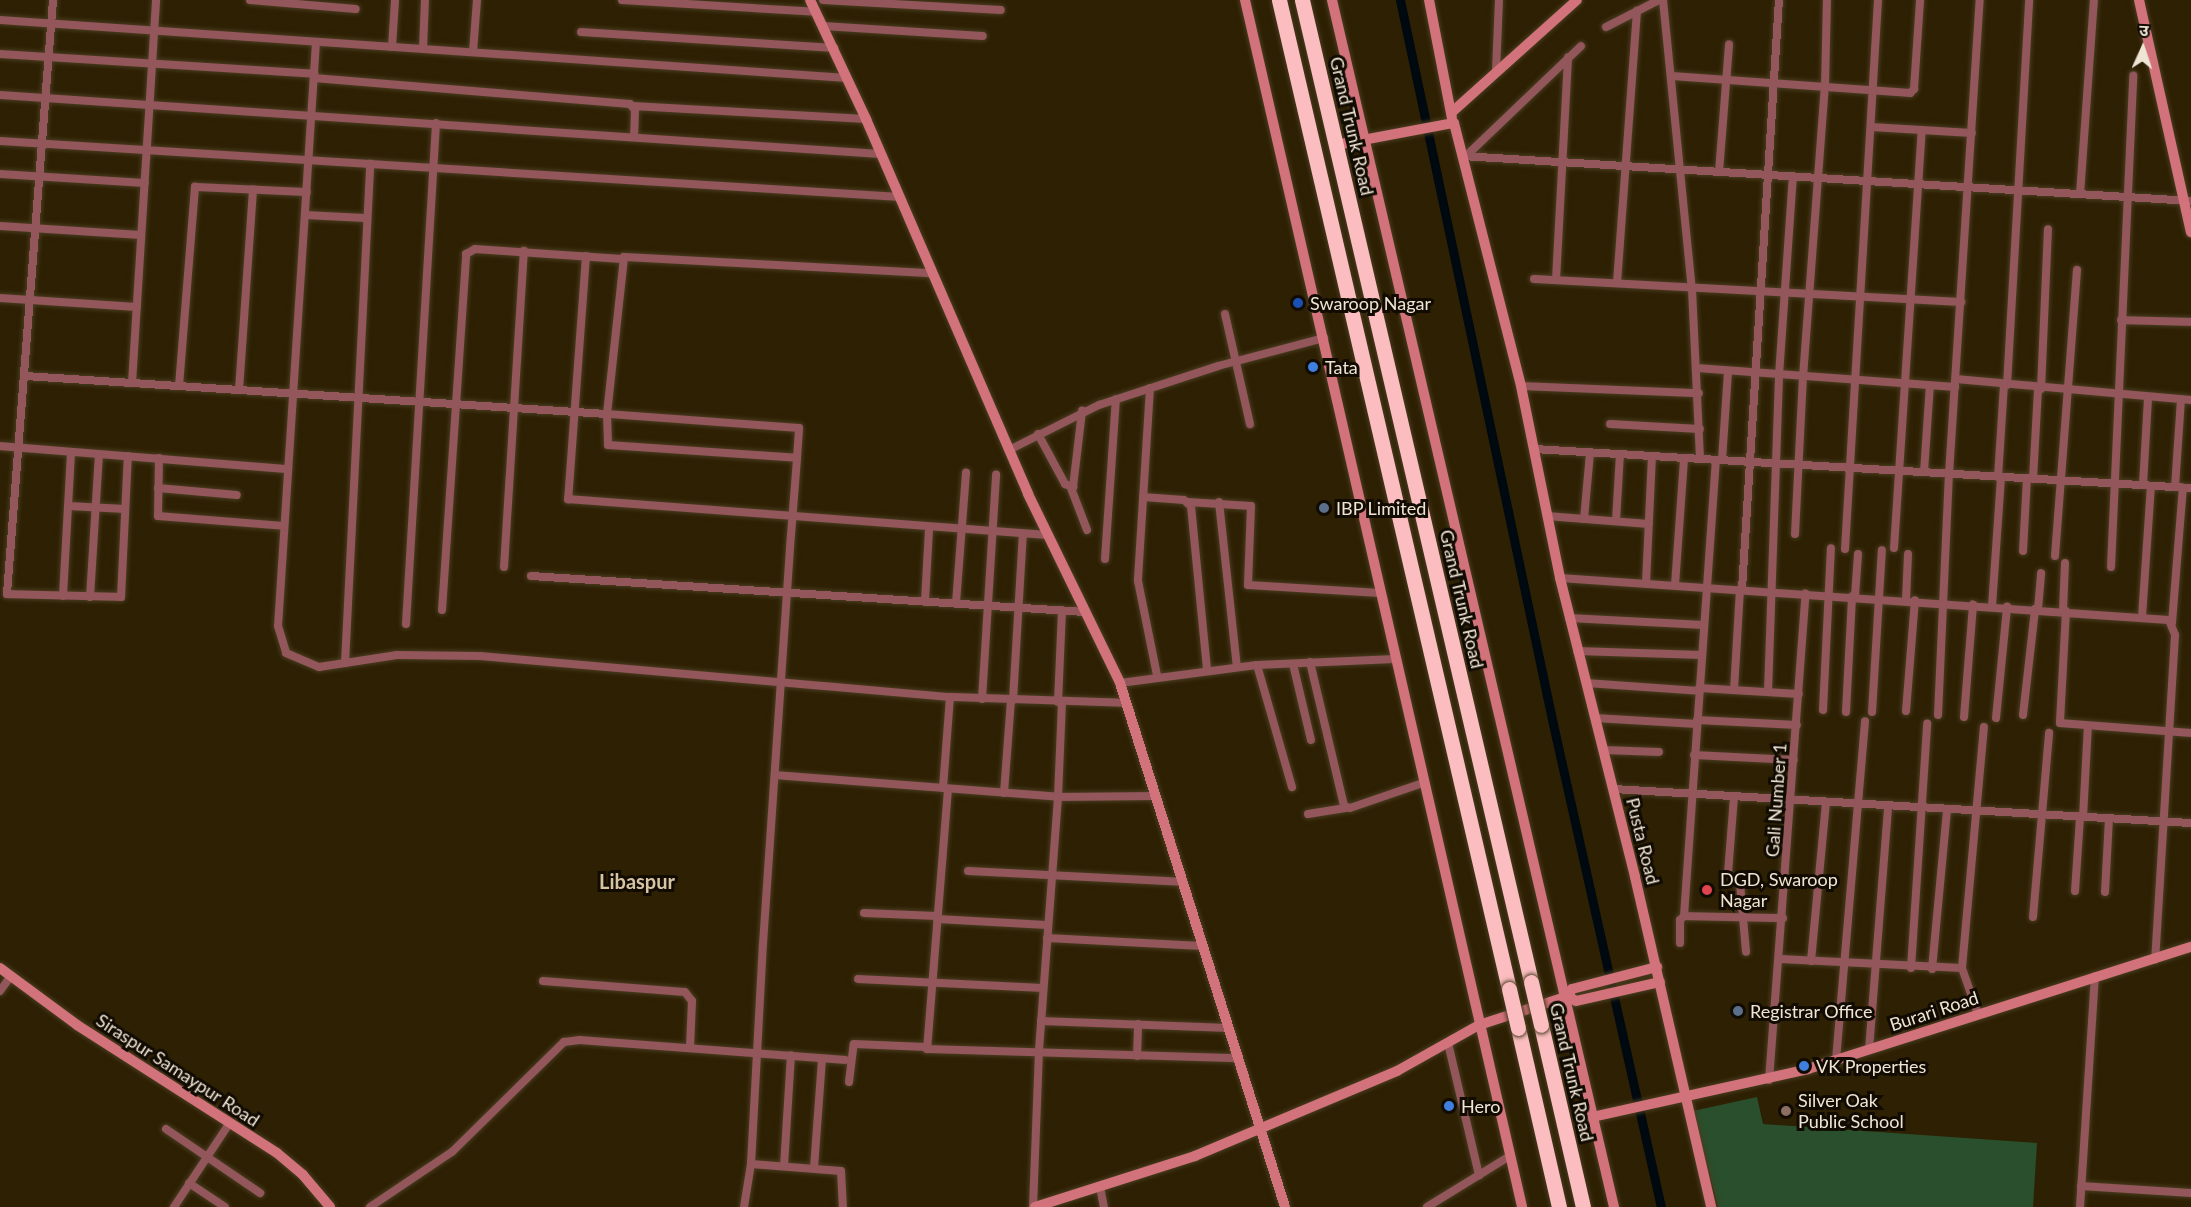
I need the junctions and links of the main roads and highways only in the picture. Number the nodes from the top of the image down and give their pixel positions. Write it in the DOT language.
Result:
graph roads {
  1 [pos="810,0"];
  2 [pos="1245,0"];
  3 [pos="1279,0"];
  4 [pos="1302,0"];
  5 [pos="1332,0"];
  6 [pos="1429,0"];
  7 [pos="1577,0"];
  8 [pos="2139,0"];
  9 [pos="1452,117"];
  10 [pos="1365,140"];
  11 [pos="1336,145"];
  12 [pos="2188,201"];
  13 [pos="2191,232"];
  14 [pos="2191,947"];
  15 [pos="1657,967"];
  16 [pos="0,968"];
  17 [pos="1660,982"];
  18 [pos="1566,996"];
  19 [pos="1479,1025"];
  20 [pos="1684,1094"];
  21 [pos="1592,1118"];
  22 [pos="1262,1129"];
  23 [pos="330,1207"];
  24 [pos="1034,1207"];
  25 [pos="1285,1207"];
  26 [pos="1522,1207"];
  27 [pos="1560,1207"];
  28 [pos="1583,1207"];
  29 [pos="1614,1207"];
  30 [pos="1711,1207"];
  1 -- 22 [label="main road"];
  2 -- 19 [label="main road"];
  3 -- 27 [label="highway, bridge"];
  4 -- 11 [label="highway, Grand Trunk Road"];
  5 -- 10 [label="main road"];
  6 -- 9 [label="main road, Pusta Road"];
  7 -- 9 [label="main road"];
  8 -- 12 [label="main road"];
  9 -- 10 [label="main road"];
  9 -- 15 [label="main road, Pusta Road"];
  10 -- 11 [label="main road"];
  10 -- 18 [label="main road"];
  11 -- 28 [label="highway, Grand Trunk Road, bridge"];
  12 -- 13 [label="main road"];
  14 -- 20 [label="main road, Burari Road"];
  15 -- 17 [label="main road, Pusta Road"];
  15 -- 18 [label="main road"];
  16 -- 23 [label="main road, Siraspur Samaypur Road"];
  17 -- 18 [label="main road"];
  17 -- 20 [label="main road, Pusta Road"];
  18 -- 19 [label="main road"];
  18 -- 21 [label="main road"];
  19 -- 22 [label="main road"];
  19 -- 26 [label="main road"];
  20 -- 21 [label="main road, Burari Road"];
  20 -- 30 [label="main road, Pusta Road"];
  21 -- 29 [label="main road"];
  22 -- 24 [label="main road"];
  22 -- 25 [label="main road"];
}
